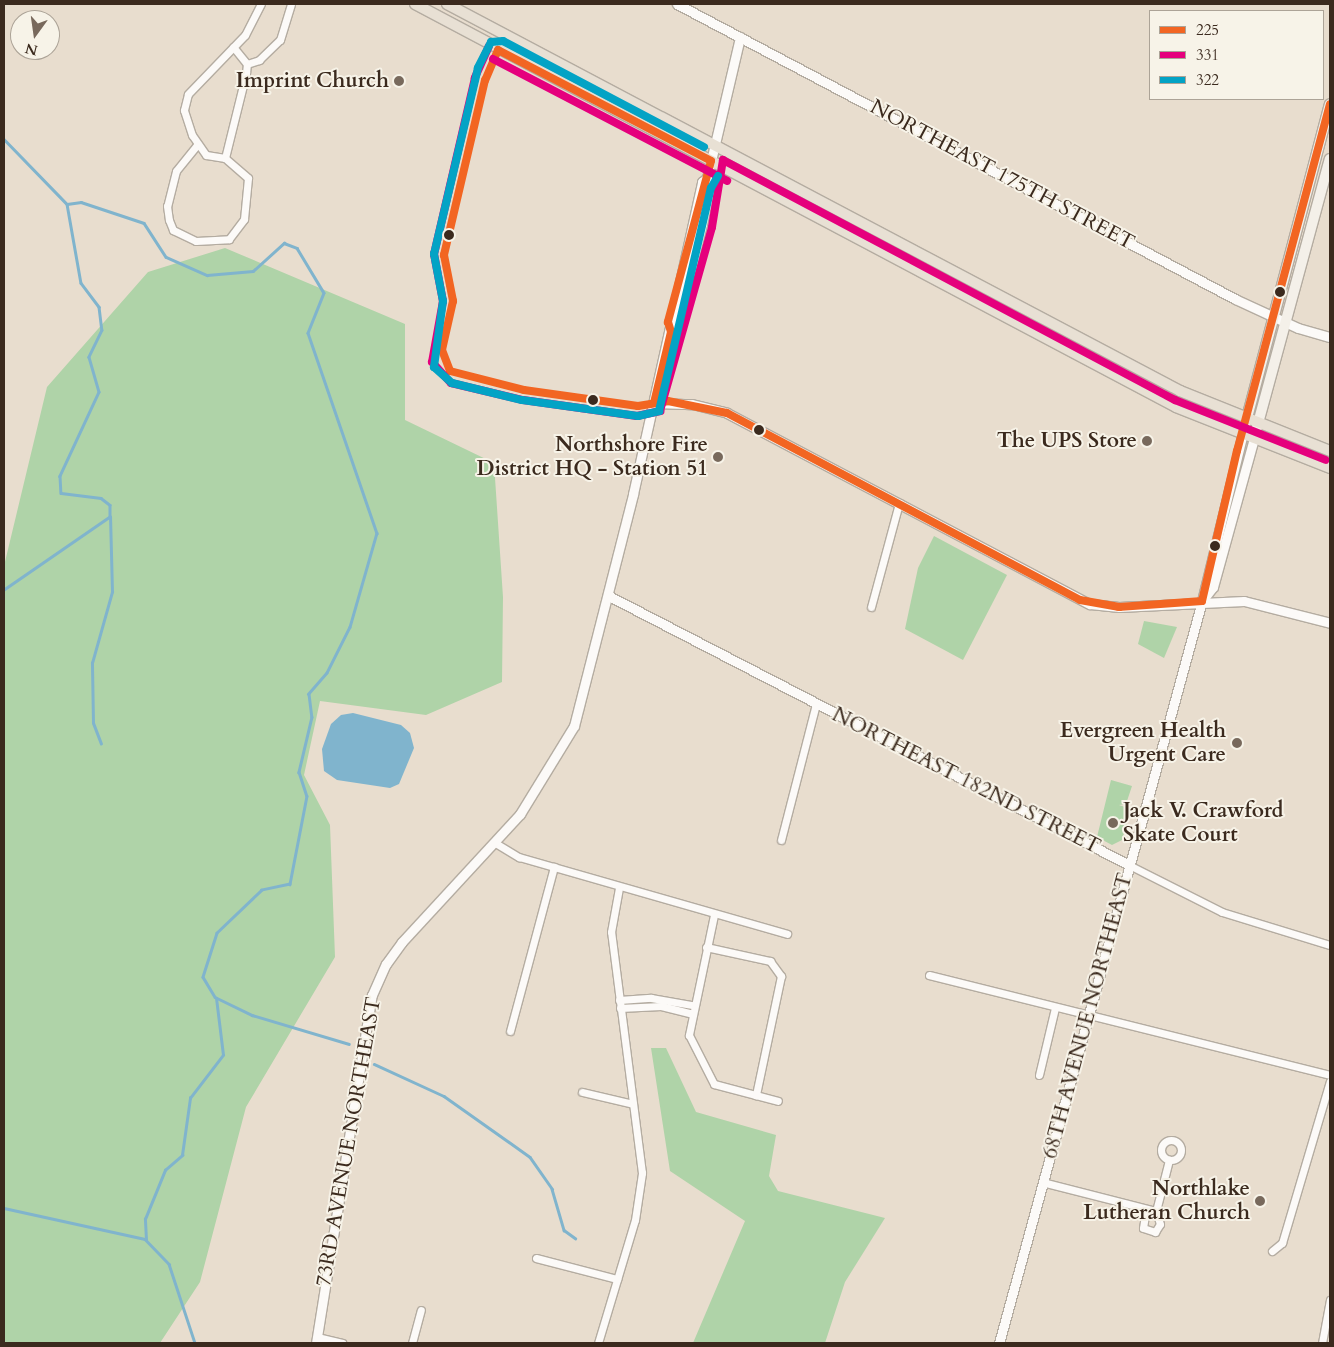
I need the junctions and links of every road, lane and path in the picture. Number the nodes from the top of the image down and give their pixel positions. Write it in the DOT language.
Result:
graph roads {
  1 [pos="261,4"];
  2 [pos="291,4"];
  3 [pos="415,4"];
  4 [pos="447,4"];
  5 [pos="678,4"];
  6 [pos="740,37"];
  7 [pos="233,47"];
  8 [pos="247,64"];
  9 [pos="1330,104"];
  10 [pos="198,145"];
  11 [pos="715,145"];
  12 [pos="225,158"];
  13 [pos="1330,159"];
  14 [pos="711,162"];
  15 [pos="1276,319"];
  16 [pos="1287,324"];
  17 [pos="1330,337"];
  18 [pos="654,403"];
  19 [pos="1247,419"];
  20 [pos="1259,423"];
  21 [pos="1242,433"];
  22 [pos="1254,438"];
  23 [pos="1330,451"];
  24 [pos="1330,468"];
  25 [pos="898,503"];
  26 [pos="609,596"];
  27 [pos="1202,602"];
  28 [pos="871,607"];
  29 [pos="1330,623"];
  30 [pos="816,704"];
  31 [pos="781,840"];
  32 [pos="497,844"];
  33 [pos="1130,865"];
  34 [pos="554,867"];
  35 [pos="619,888"];
  36 [pos="714,915"];
  37 [pos="787,934"];
  38 [pos="1330,945"];
  39 [pos="706,946"];
  40 [pos="929,975"];
  41 [pos="618,1000"];
  42 [pos="620,1008"];
  43 [pos="1055,1008"];
  44 [pos="691,1009"];
  45 [pos="1087,1012"];
  46 [pos="510,1031"];
  47 [pos="1039,1075"];
  48 [pos="1330,1075"];
  49 [pos="1330,1081"];
  50 [pos="582,1092"];
  51 [pos="756,1095"];
  52 [pos="778,1101"];
  53 [pos="633,1104"];
  54 [pos="1169,1160"];
  55 [pos="1042,1182"];
  56 [pos="1146,1209"];
  57 [pos="1156,1211"];
  58 [pos="1272,1251"];
  59 [pos="536,1258"];
  60 [pos="617,1279"];
  61 [pos="1330,1300"];
  62 [pos="421,1310"];
  63 [pos="316,1340"];
  64 [pos="342,1343"];
  65 [pos="412,1343"];
  66 [pos="598,1343"];
  67 [pos="999,1343"];
  68 [pos="1322,1343"];
  1 -- 7 [label="street"];
  2 -- 8 [label="street"];
  3 -- 14 [label="main road"];
  4 -- 11 [label="main road"];
  5 -- 6 [label="street, NORTHEAST 175TH STREET"];
  6 -- 11 [label="street, 73RD AVENUE NORTHEAST"];
  6 -- 15 [label="street, NORTHEAST 175TH STREET"];
  7 -- 8 [label="street"];
  7 -- 10 [label="street"];
  8 -- 12 [label="street"];
  9 -- 15 [label="main road, 68TH AVENUE NORTHEAST"];
  10 -- 12 [label="street"];
  10 -- 12 [label="street"];
  11 -- 14 [label="street, 73RD AVENUE NORTHEAST"];
  11 -- 19 [label="main road"];
  13 -- 16 [label="main road, 68TH AVENUE NORTHEAST"];
  14 -- 18 [label="street, 73RD AVENUE NORTHEAST"];
  14 -- 21 [label="main road"];
  15 -- 16 [label="street, NORTHEAST 175TH STREET"];
  15 -- 19 [label="main road, 68TH AVENUE NORTHEAST"];
  16 -- 17 [label="street, NORTHEAST 175TH STREET"];
  16 -- 20 [label="main road, 68TH AVENUE NORTHEAST"];
  18 -- 25 [label="street"];
  18 -- 26 [label="street, 73RD AVENUE NORTHEAST"];
  19 -- 20 [label="main road"];
  19 -- 21 [label="main road, 68TH AVENUE NORTHEAST"];
  20 -- 22 [label="main road, 68TH AVENUE NORTHEAST"];
  20 -- 23 [label="main road"];
  21 -- 22 [label="main road"];
  21 -- 27 [label="street, 68TH AVENUE NORTHEAST"];
  22 -- 24 [label="main road"];
  22 -- 27 [label="street, 68TH AVENUE NORTHEAST"];
  25 -- 27 [label="street"];
  25 -- 28 [label="street"];
  26 -- 30 [label="street, NORTHEAST 182ND STREET"];
  26 -- 32 [label="street, 73RD AVENUE NORTHEAST"];
  27 -- 29 [label="street"];
  27 -- 33 [label="street, 68TH AVENUE NORTHEAST"];
  30 -- 31 [label="street"];
  30 -- 33 [label="street, NORTHEAST 182ND STREET"];
  32 -- 34 [label="street"];
  32 -- 63 [label="street, 73RD AVENUE NORTHEAST"];
  33 -- 38 [label="street, NORTHEAST 182ND STREET"];
  33 -- 45 [label="street, 68TH AVENUE NORTHEAST"];
  34 -- 35 [label="street"];
  34 -- 46 [label="street"];
  35 -- 36 [label="street"];
  35 -- 41 [label="street"];
  36 -- 37 [label="street"];
  36 -- 39 [label="street"];
  39 -- 44 [label="street"];
  39 -- 51 [label="street"];
  40 -- 43 [label="street"];
  41 -- 42 [label="street"];
  41 -- 44 [label="street"];
  42 -- 44 [label="street"];
  42 -- 53 [label="street"];
  43 -- 45 [label="street"];
  43 -- 47 [label="street"];
  44 -- 51 [label="street"];
  45 -- 48 [label="street"];
  45 -- 55 [label="street, 68TH AVENUE NORTHEAST"];
  49 -- 58 [label="street"];
  50 -- 53 [label="street"];
  51 -- 52 [label="street"];
  53 -- 60 [label="street"];
  54 -- 57 [label="street"];
  55 -- 56 [label="street"];
  55 -- 67 [label="street, 68TH AVENUE NORTHEAST"];
  56 -- 57 [label="street"];
  56 -- 57 [label="street"];
  59 -- 60 [label="street"];
  60 -- 66 [label="street"];
  61 -- 68 [label="street"];
  62 -- 65 [label="street"];
  63 -- 64 [label="street"];
}
